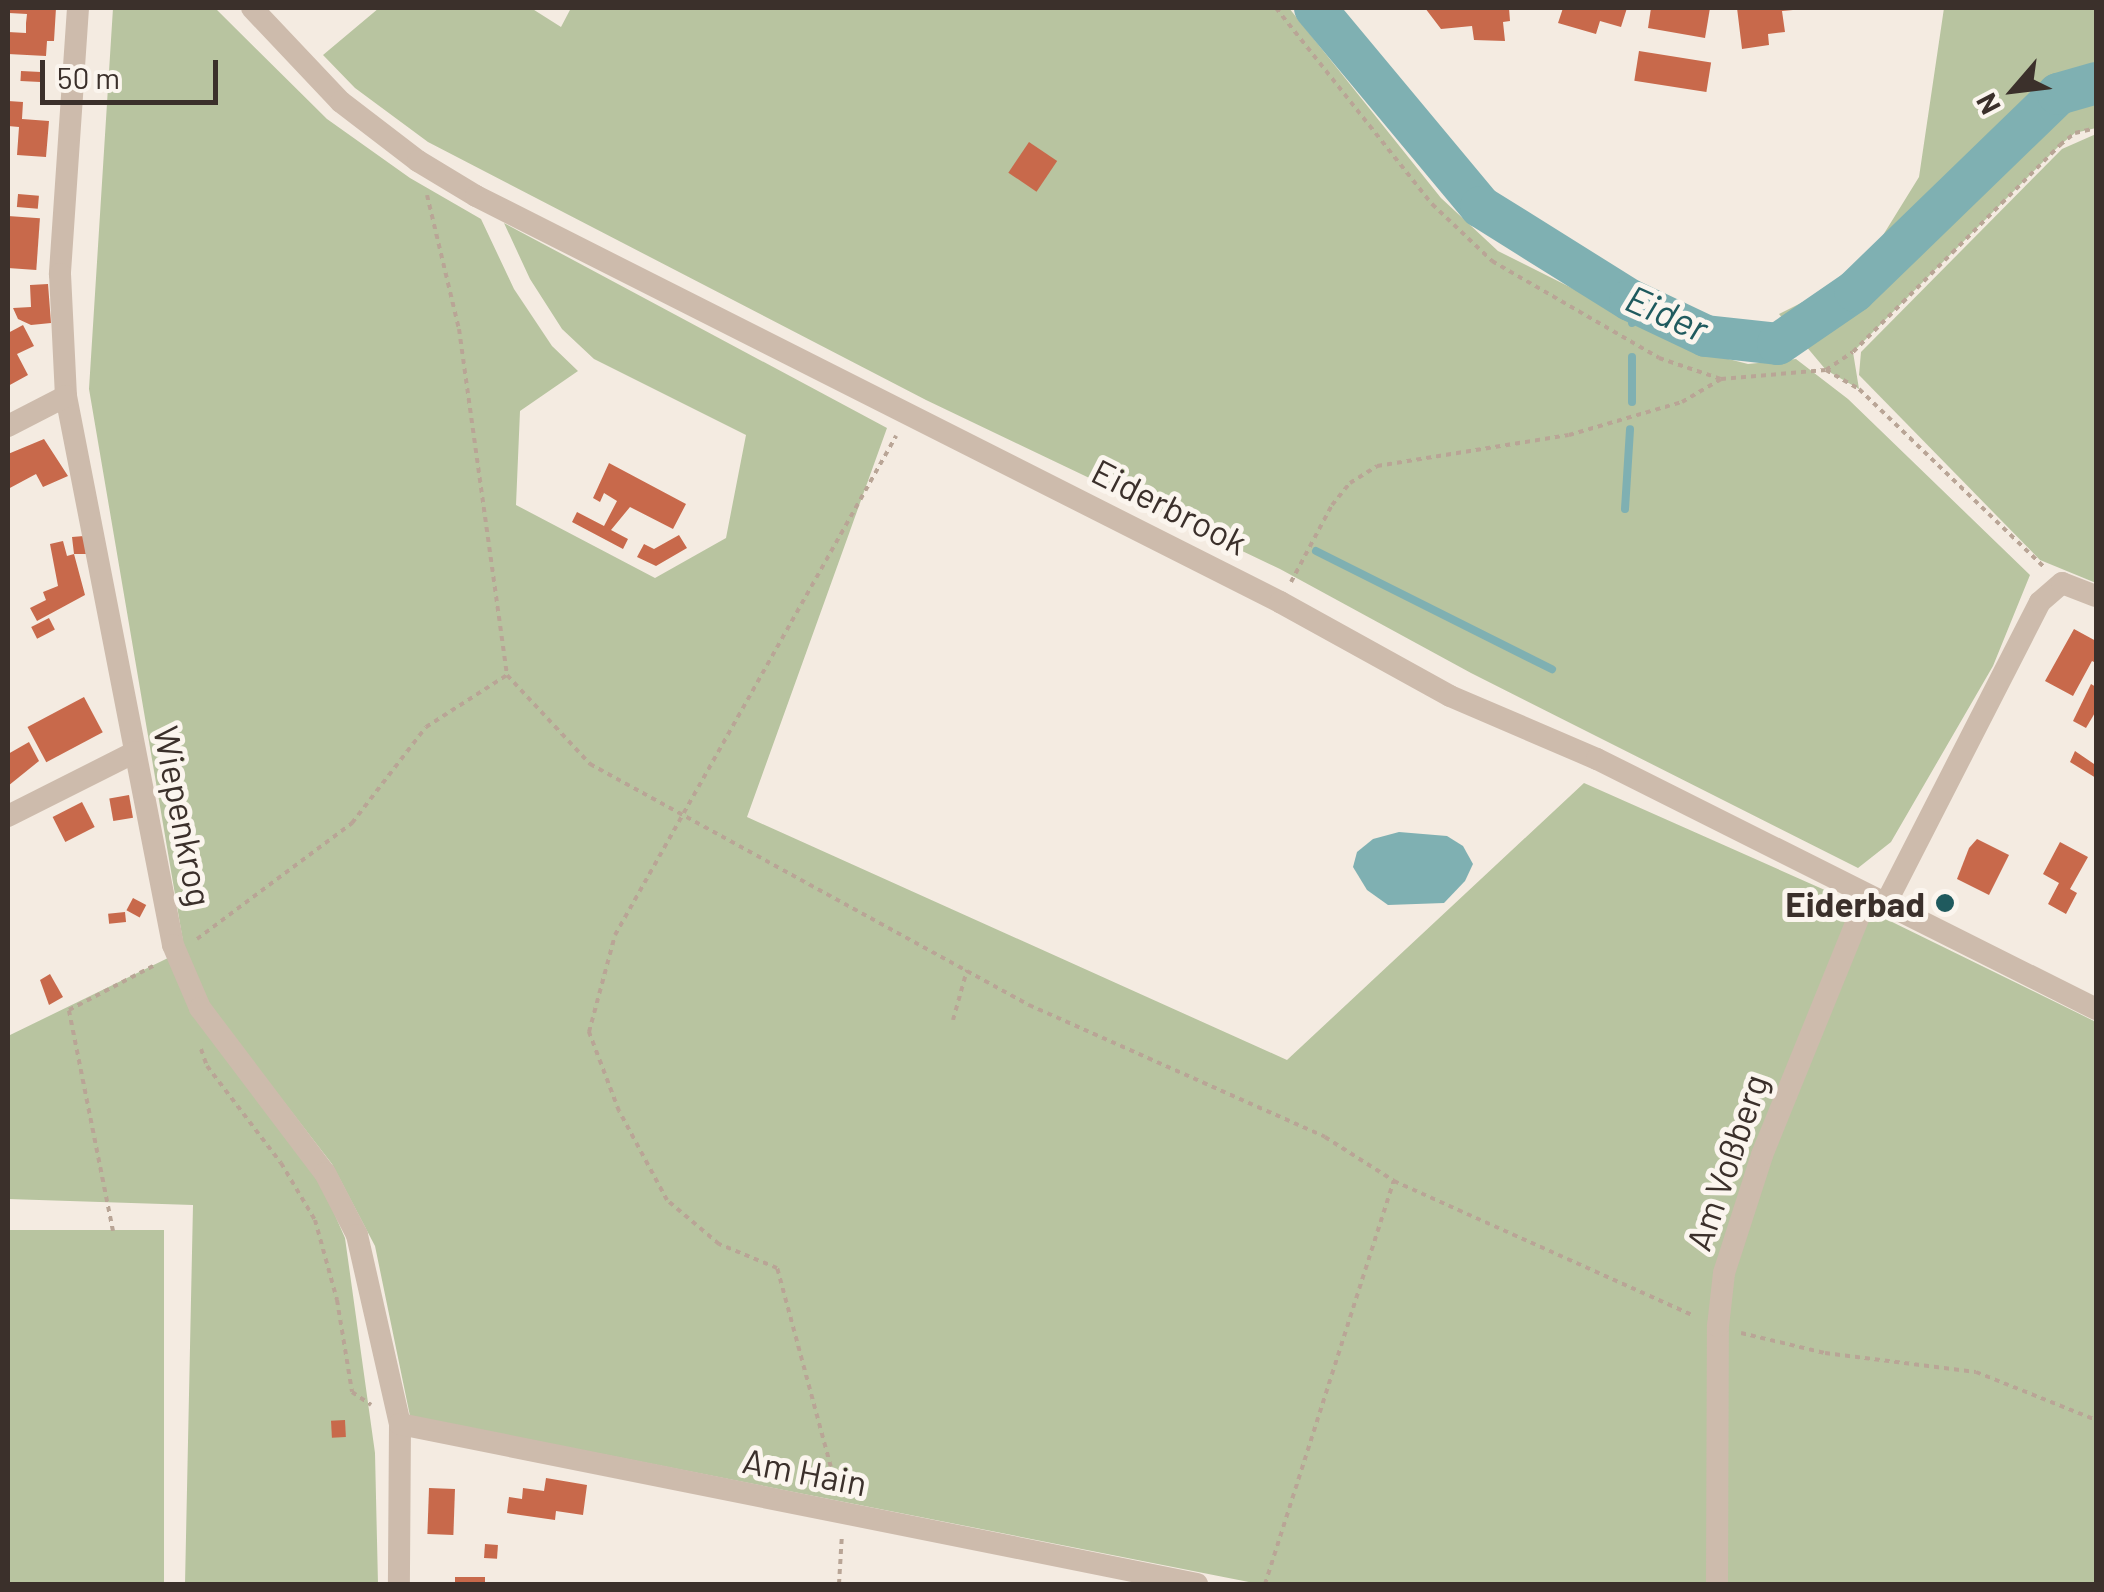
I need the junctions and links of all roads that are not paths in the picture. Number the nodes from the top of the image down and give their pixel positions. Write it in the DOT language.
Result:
graph roads {
  1 [pos="78,8"];
  2 [pos="252,8"];
  3 [pos="66,396"];
  4 [pos="8,426"];
  5 [pos="2096,596"];
  6 [pos="135,752"];
  7 [pos="8,816"];
  8 [pos="1876,899"];
  9 [pos="2096,1009"];
  10 [pos="400,1424"];
  11 [pos="399,1584"];
  12 [pos="1197,1584"];
  13 [pos="1717,1584"];
  1 -- 3 [label="street, Wiepenkrog"];
  2 -- 8 [label="street, Eiderbrook"];
  3 -- 4 [label="street"];
  3 -- 6 [label="street, Wiepenkrog"];
  5 -- 8 [label="street, Am Voßberg"];
  6 -- 7 [label="street"];
  6 -- 10 [label="street, Wiepenkrog"];
  8 -- 9 [label="street, Eiderbrook"];
  8 -- 13 [label="street, Am Voßberg"];
  10 -- 11 [label="street, Wiepenkrog"];
  10 -- 12 [label="street, Am Hain"];
}
